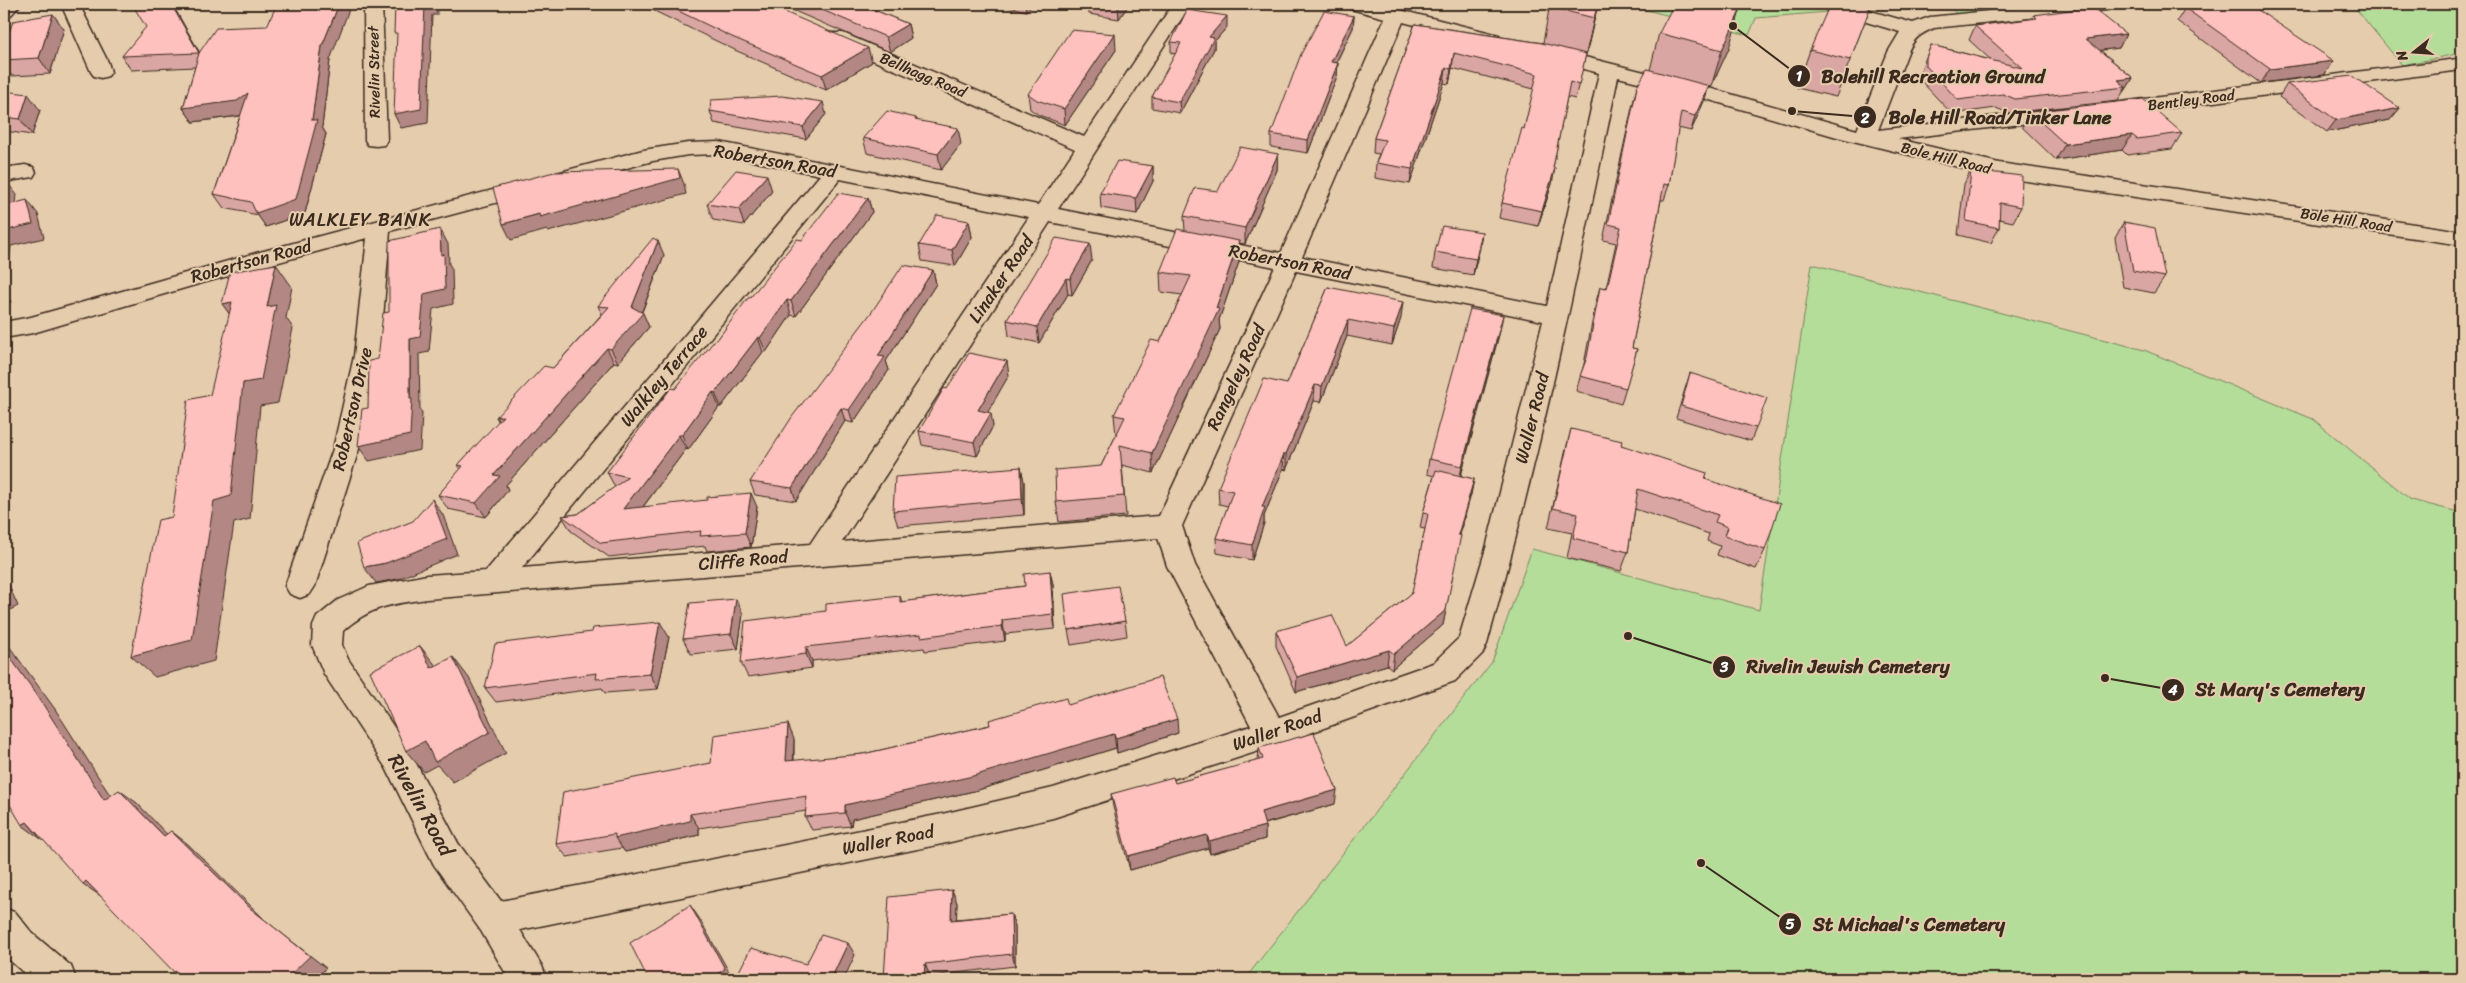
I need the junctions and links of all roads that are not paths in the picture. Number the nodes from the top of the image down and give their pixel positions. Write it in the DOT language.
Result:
graph roads {
  1 [pos="12,4"];
  2 [pos="70,4"];
  3 [pos="373,4"];
  4 [pos="1182,4"];
  5 [pos="1354,4"];
  6 [pos="2106,4"];
  7 [pos="1833,6"];
  8 [pos="4,11"];
  9 [pos="1396,15"];
  10 [pos="1913,30"];
  11 [pos="822,31"];
  12 [pos="2457,65"];
  13 [pos="1610,69"];
  14 [pos="101,72"];
  15 [pos="1866,137"];
  16 [pos="376,140"];
  17 [pos="1087,146"];
  18 [pos="25,172"];
  19 [pos="834,172"];
  20 [pos="4,175"];
  21 [pos="1045,214"];
  22 [pos="379,227"];
  23 [pos="2462,238"];
  24 [pos="1289,261"];
  25 [pos="1557,316"];
  26 [pos="4,330"];
  27 [pos="1168,526"];
  28 [pos="819,554"];
  29 [pos="494,581"];
  30 [pos="300,586"];
  31 [pos="328,626"];
  32 [pos="1271,733"];
  33 [pos="493,919"];
  34 [pos="4,925"];
  35 [pos="58,979"];
  36 [pos="529,979"];
  1 -- 8 [label="street"];
  2 -- 14 [label="street"];
  3 -- 16 [label="street, Rivelin Street"];
  4 -- 17 [label="street, Linaker Road"];
  5 -- 9 [label="street, Bole Hill Road"];
  6 -- 10 [label="street"];
  7 -- 10 [label="street"];
  9 -- 13 [label="street, Bole Hill Road"];
  9 -- 24 [label="street, Rangeley Road"];
  10 -- 15 [label="street"];
  11 -- 17 [label="street, Bellhagg Road"];
  12 -- 15 [label="street, Bentley Road"];
  13 -- 15 [label="street, Bole Hill Road"];
  13 -- 25 [label="street, Waller Road"];
  15 -- 23 [label="street, Bole Hill Road"];
  17 -- 21 [label="street, Linaker Road"];
  18 -- 20 [label="street"];
  19 -- 21 [label="street, Robertson Road"];
  19 -- 22 [label="street, Robertson Road"];
  19 -- 29 [label="street, Walkley Terrace"];
  21 -- 24 [label="street, Robertson Road"];
  21 -- 28 [label="street, Linaker Road"];
  22 -- 26 [label="street, Robertson Road"];
  22 -- 30 [label="street, Robertson Drive"];
  24 -- 25 [label="street, Robertson Road"];
  24 -- 27 [label="street, Rangeley Road"];
  25 -- 32 [label="street, Waller Road"];
  27 -- 28 [label="street, Cliffe Road"];
  27 -- 32 [label="street"];
  28 -- 29 [label="street, Cliffe Road"];
  29 -- 31 [label="street, Cliffe Road"];
  31 -- 33 [label="street, Rivelin Road"];
  32 -- 33 [label="street, Waller Road"];
  33 -- 36 [label="street, Rivelin Road"];
  34 -- 35 [label="street"];
}
